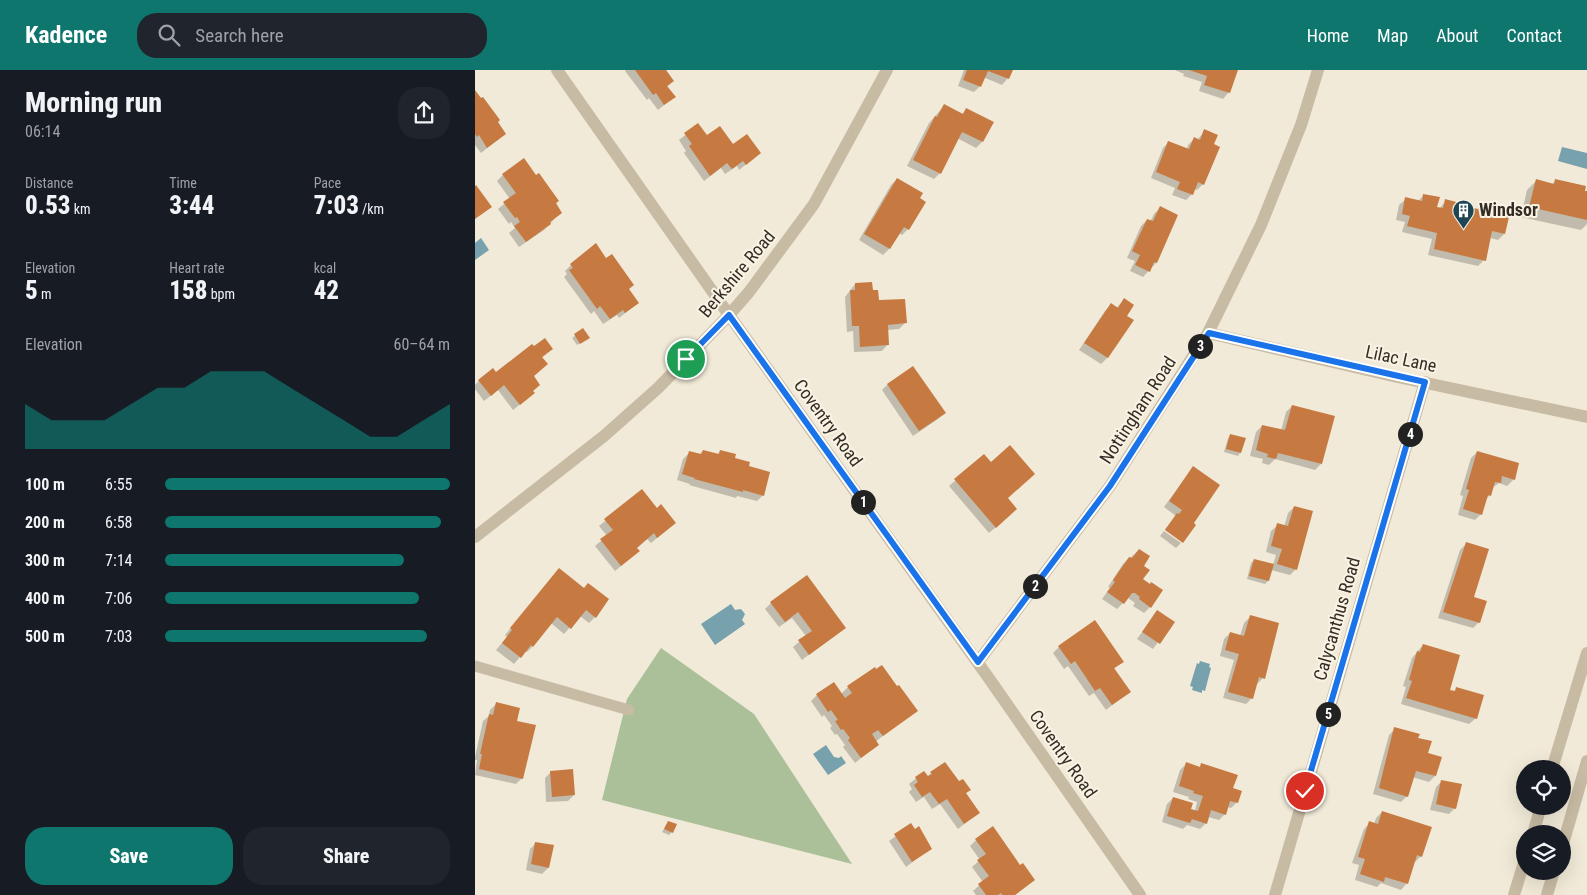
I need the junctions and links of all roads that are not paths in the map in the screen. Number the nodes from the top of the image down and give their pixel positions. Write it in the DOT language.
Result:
graph roads {
  1 [pos="557,70"];
  2 [pos="887,70"];
  3 [pos="1318,70"];
  4 [pos="729,315"];
  5 [pos="1209,333"];
  6 [pos="1425,382"];
  7 [pos="1587,417"];
  8 [pos="475,537"];
  9 [pos="1587,653"];
  10 [pos="978,662"];
  11 [pos="475,666"];
  12 [pos="629,710"];
  13 [pos="1555,760"];
  14 [pos="1587,761"];
  15 [pos="1568,825"];
  16 [pos="1519,880"];
  17 [pos="1552,880"];
  18 [pos="1139,895"];
  19 [pos="1275,895"];
  20 [pos="1514,895"];
  21 [pos="1547,895"];
  1 -- 4 [label="street, Coventry Road"];
  2 -- 4 [label="street, Berkshire Road"];
  3 -- 5 [label="street, Nottingham Road"];
  4 -- 8 [label="street, Berkshire Road"];
  4 -- 10 [label="street, Coventry Road"];
  5 -- 6 [label="street, Lilac Lane"];
  5 -- 10 [label="street, Nottingham Road"];
  6 -- 7 [label="street, Lilac Lane"];
  6 -- 19 [label="street, Calycanthus Road"];
  9 -- 13 [label="street"];
  10 -- 18 [label="street, Coventry Road"];
  11 -- 12 [label="lane"];
  14 -- 15 [label="street"];
  16 -- 20 [label="street"];
  17 -- 21 [label="street"];
}
